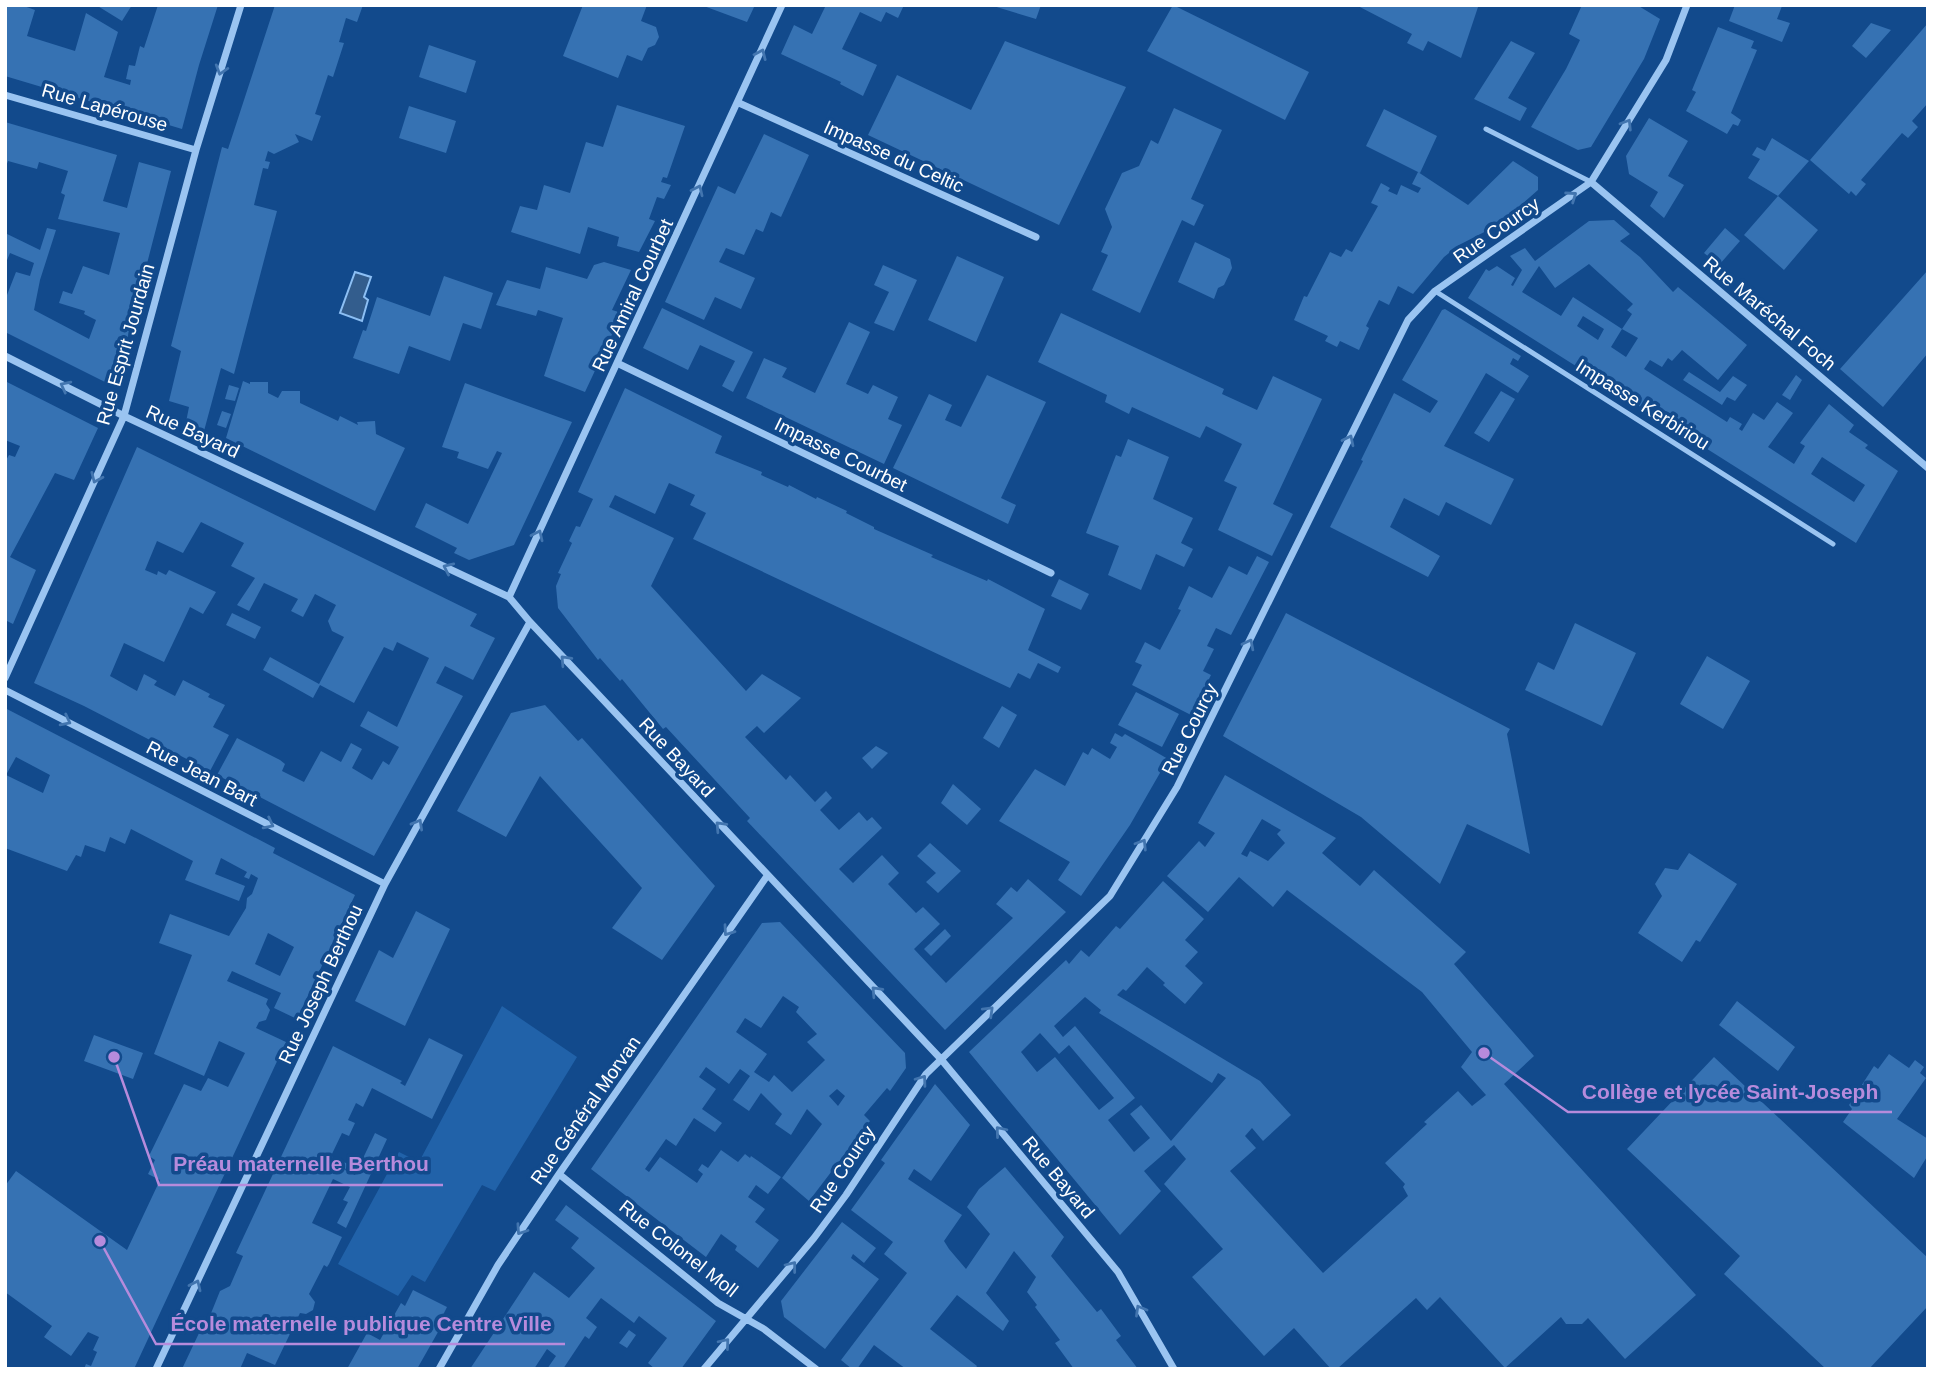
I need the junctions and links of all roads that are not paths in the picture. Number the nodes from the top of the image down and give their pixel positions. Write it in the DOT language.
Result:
graph roads {
  1 [pos="242,5"];
  2 [pos="782,5"];
  3 [pos="1687,5"];
  4 [pos="5,95"];
  5 [pos="739,103"];
  6 [pos="1486,129"];
  7 [pos="196,150"];
  8 [pos="1591,182"];
  9 [pos="1036,237"];
  10 [pos="1435,291"];
  11 [pos="5,356"];
  12 [pos="617,363"];
  13 [pos="124,416"];
  14 [pos="1928,468"];
  15 [pos="1833,544"];
  16 [pos="1051,573"];
  17 [pos="509,597"];
  18 [pos="530,622"];
  19 [pos="5,678"];
  20 [pos="5,690"];
  21 [pos="767,876"];
  22 [pos="385,884"];
  23 [pos="940,1059"];
  24 [pos="559,1174"];
  25 [pos="747,1317"];
  26 [pos="156,1369"];
  27 [pos="439,1369"];
  28 [pos="704,1369"];
  29 [pos="816,1369"];
  30 [pos="1174,1369"];
  1 -- 7 [label="street, Rue Esprit Jourdain, one-way"];
  5 -- 2 [label="street, Rue Amiral Courbet, one-way"];
  8 -- 3 [label="street, one-way"];
  4 -- 7 [label="street, Rue Lapérouse"];
  5 -- 9 [label="street, Impasse du Celtic"];
  12 -- 5 [label="street, Rue Amiral Courbet, one-way"];
  6 -- 8 [label="lane"];
  7 -- 13 [label="street, Rue Esprit Jourdain"];
  10 -- 8 [label="street, Rue Courcy, one-way"];
  8 -- 14 [label="street, Rue Maréchal Foch"];
  10 -- 15 [label="lane, Impasse Kerbiriou"];
  23 -- 10 [label="street, Rue Courcy, one-way"];
  13 -- 11 [label="street, Rue Bayard, one-way"];
  12 -- 16 [label="street, Impasse Courbet"];
  17 -- 12 [label="street, Rue Amiral Courbet, one-way"];
  17 -- 13 [label="street, Rue Bayard, one-way"];
  13 -- 19 [label="street, Rue Esprit Jourdain, one-way"];
  17 -- 18 [label="street, Rue Bayard"];
  21 -- 18 [label="street, Rue Bayard, one-way"];
  22 -- 18 [label="street, Rue Joseph Berthou, one-way"];
  20 -- 22 [label="street, Rue Jean Bart, one-way"];
  23 -- 21 [label="street, Rue Bayard, one-way"];
  21 -- 24 [label="street, Rue Général Morvan, one-way"];
  26 -- 22 [label="street, Rue Joseph Berthou, one-way"];
  25 -- 23 [label="street, Rue Courcy, one-way"];
  30 -- 23 [label="street, Rue Bayard, one-way"];
  24 -- 25 [label="street, Rue Colonel Moll"];
  24 -- 27 [label="street, Rue Général Morvan, one-way"];
  28 -- 25 [label="street, Rue Courcy, one-way"];
  25 -- 29 [label="street, Rue Colonel Moll"];
}
